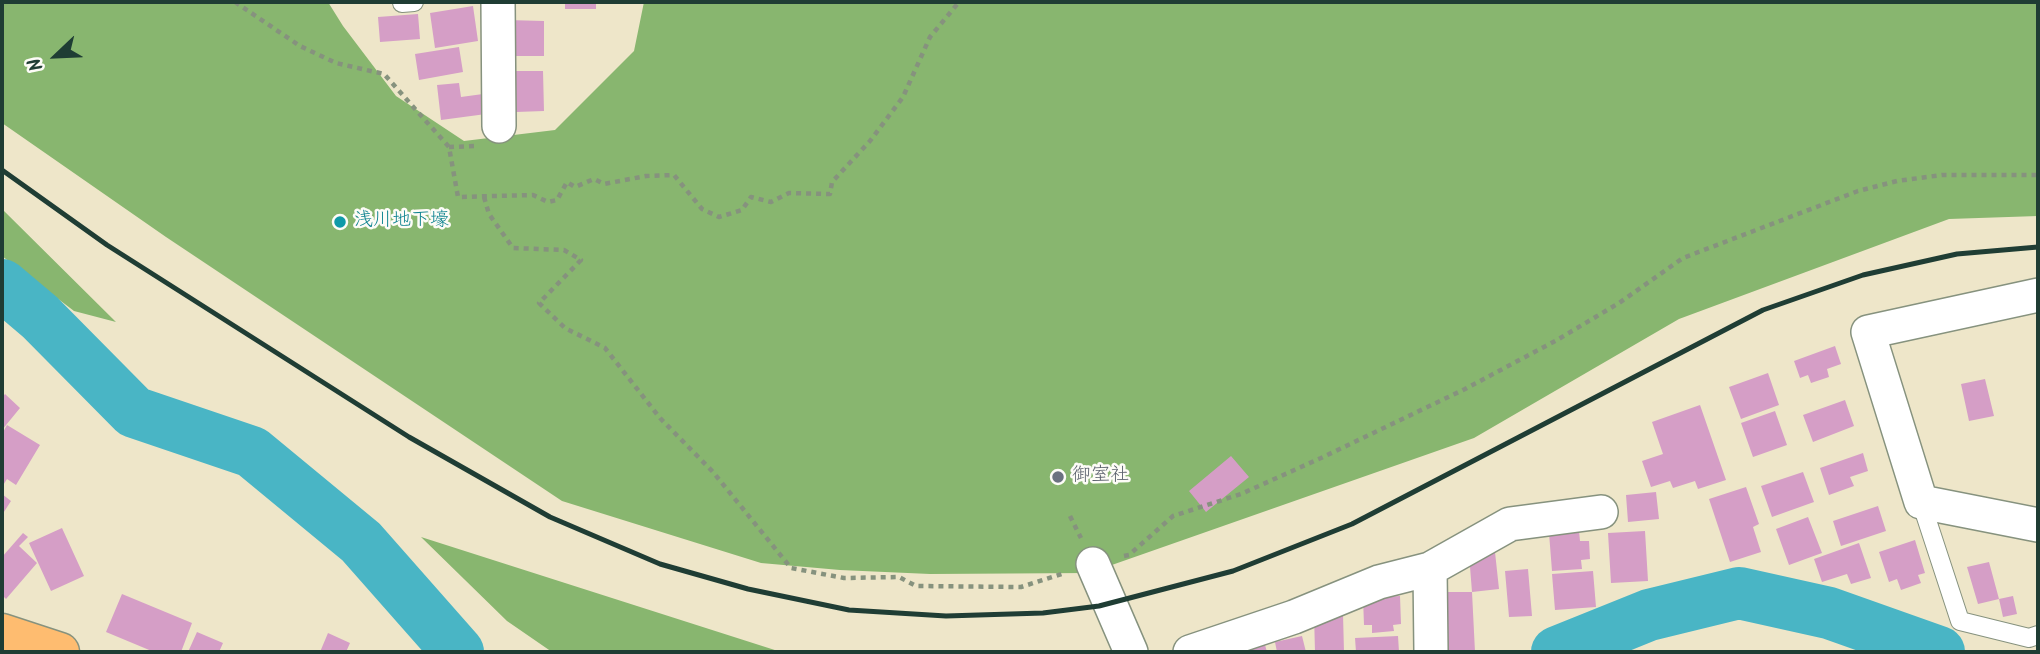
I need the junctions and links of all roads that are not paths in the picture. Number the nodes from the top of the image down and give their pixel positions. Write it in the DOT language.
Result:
graph roads {
  1 [pos="498,2"];
  2 [pos="499,126"];
  3 [pos="2038,295"];
  4 [pos="1921,502"];
  5 [pos="1601,512"];
  6 [pos="2038,524"];
  7 [pos="1093,564"];
  8 [pos="1430,569"];
  9 [pos="2,633"];
  10 [pos="2038,635"];
  11 [pos="60,652"];
  12 [pos="1131,652"];
  13 [pos="1190,652"];
  14 [pos="1431,652"];
  1 -- 2 [label="street"];
  3 -- 4 [label="street"];
  4 -- 6 [label="street"];
  4 -- 10 [label="lane"];
  5 -- 8 [label="street"];
  7 -- 12 [label="street"];
  8 -- 13 [label="street"];
  8 -- 14 [label="street"];
  9 -- 11 [label="highway"];
}
